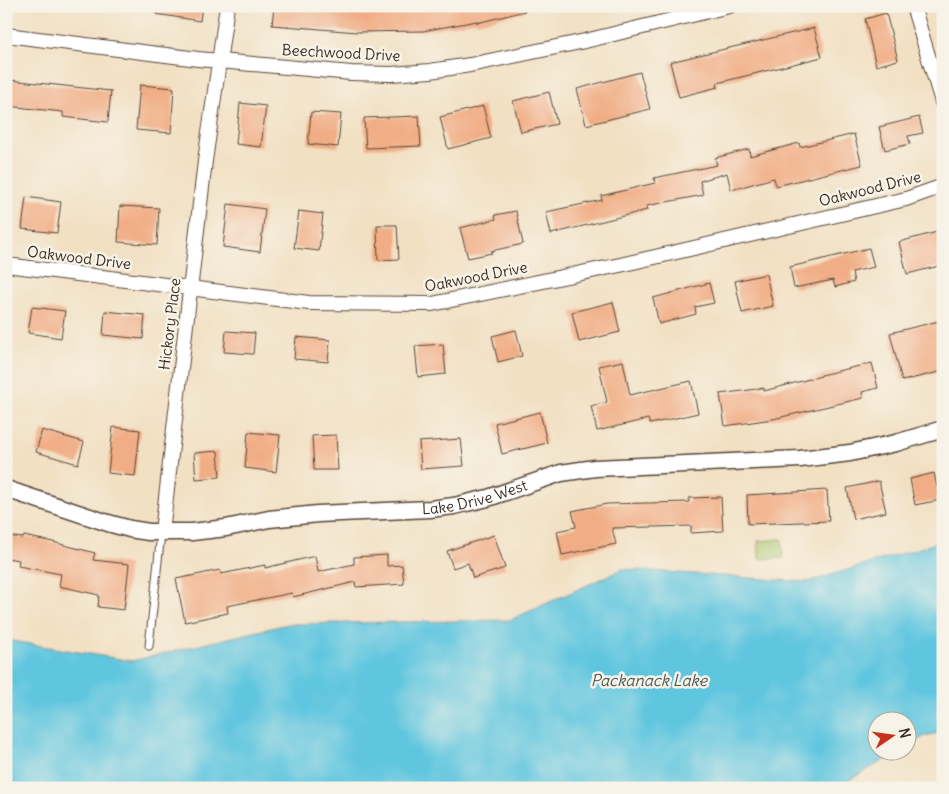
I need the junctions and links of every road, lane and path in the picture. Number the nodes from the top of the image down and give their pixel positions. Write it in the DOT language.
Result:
graph roads {
  1 [pos="227,6"];
  2 [pos="729,6"];
  3 [pos="913,6"];
  4 [pos="6,35"];
  5 [pos="219,61"];
  6 [pos="943,105"];
  7 [pos="943,186"];
  8 [pos="6,265"];
  9 [pos="190,289"];
  10 [pos="943,429"];
  11 [pos="6,489"];
  12 [pos="162,532"];
  13 [pos="149,646"];
  1 -- 5 [label="street, Hickory Place"];
  2 -- 5 [label="street, Beechwood Drive"];
  3 -- 6 [label="street"];
  4 -- 5 [label="street, Beechwood Drive"];
  5 -- 9 [label="street, Hickory Place"];
  7 -- 9 [label="street, Oakwood Drive"];
  8 -- 9 [label="street, Oakwood Drive"];
  9 -- 12 [label="street, Hickory Place"];
  10 -- 12 [label="street, Lake Drive West"];
  11 -- 12 [label="street, Lake Drive West"];
  12 -- 13 [label="lane, Hickory Place"];
}
